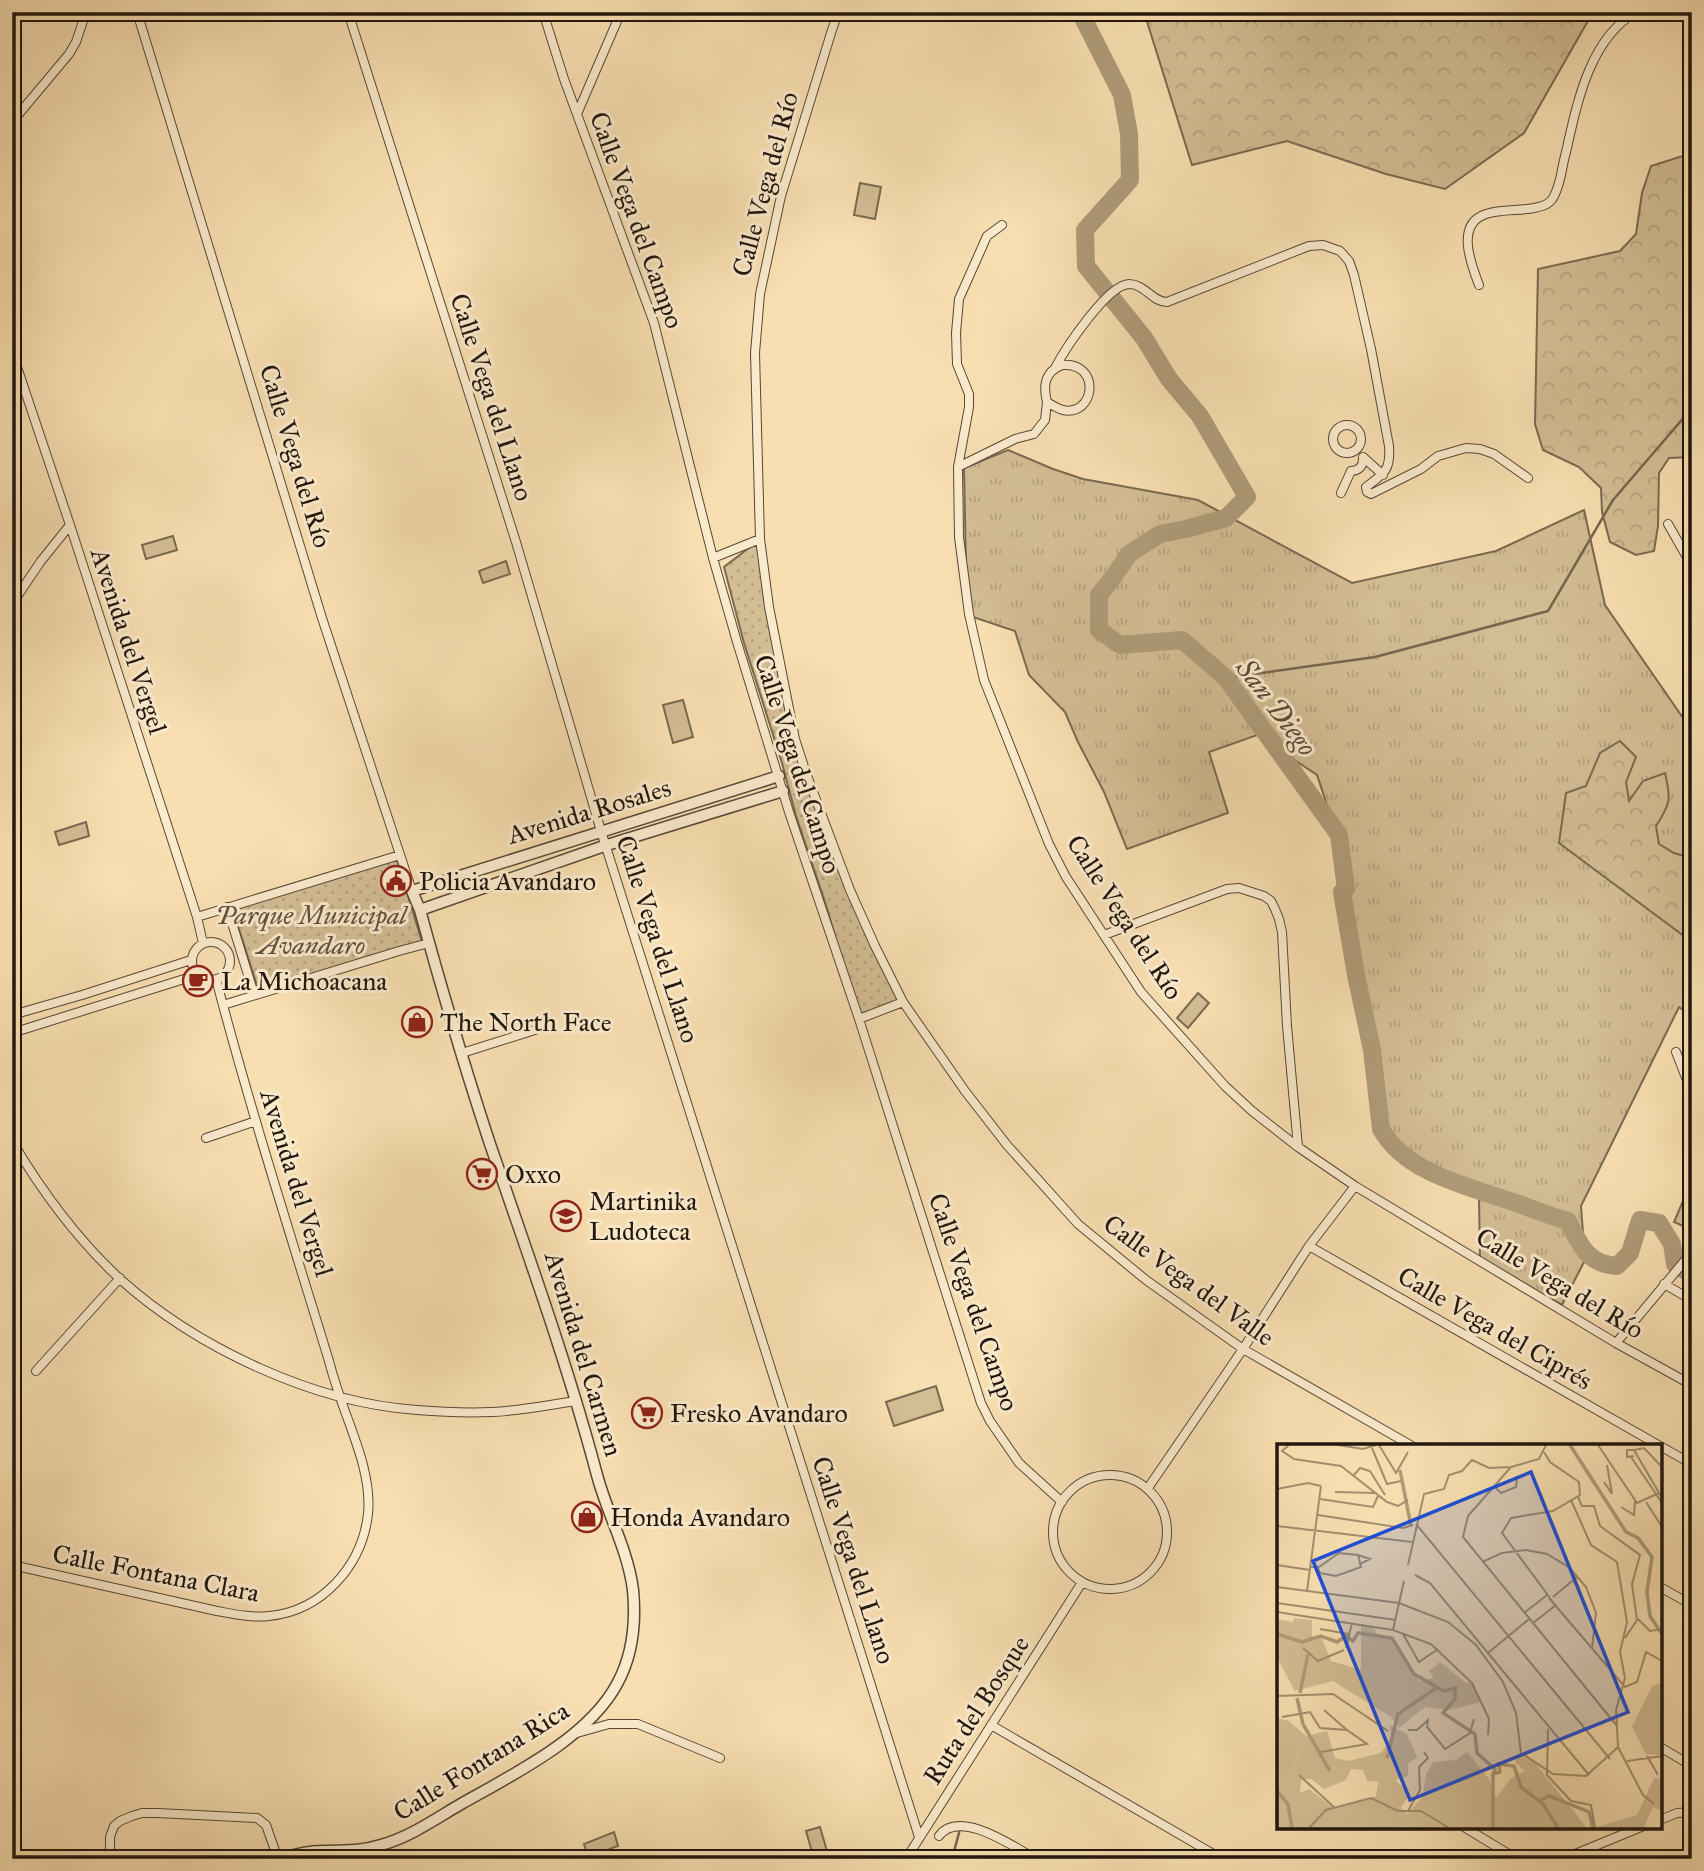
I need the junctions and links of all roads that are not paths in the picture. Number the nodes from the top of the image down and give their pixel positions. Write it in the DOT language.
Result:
graph roads {
  1 [pos="86,12"];
  2 [pos="137,12"];
  3 [pos="348,12"];
  4 [pos="543,12"];
  5 [pos="621,12"];
  6 [pos="832,12"];
  7 [pos="1636,12"];
  8 [pos="577,114"];
  9 [pos="12,122"];
  10 [pos="1002,225"];
  11 [pos="1479,285"];
  12 [pos="12,352"];
  13 [pos="1055,368"];
  14 [pos="1047,402"];
  15 [pos="1359,447"];
  16 [pos="1363,458"];
  17 [pos="958,467"];
  18 [pos="1383,475"];
  19 [pos="1528,478"];
  20 [pos="1341,492"];
  21 [pos="1668,524"];
  22 [pos="70,525"];
  23 [pos="760,539"];
  24 [pos="713,558"];
  25 [pos="1692,566"];
  26 [pos="12,604"];
  27 [pos="779,776"];
  28 [pos="783,791"];
  29 [pos="601,831"];
  30 [pos="607,845"];
  31 [pos="400,855"];
  32 [pos="412,891"];
  33 [pos="228,907"];
  34 [pos="420,909"];
  35 [pos="197,917"];
  36 [pos="1104,935"];
  37 [pos="203,943"];
  38 [pos="429,943"];
  39 [pos="240,950"];
  40 [pos="229,955"];
  41 [pos="191,960"];
  42 [pos="197,975"];
  43 [pos="216,979"];
  44 [pos="254,994"];
  45 [pos="82,995"];
  46 [pos="903,1002"];
  47 [pos="223,1005"];
  48 [pos="86,1008"];
  49 [pos="12,1015"];
  50 [pos="859,1019"];
  51 [pos="535,1030"];
  52 [pos="12,1033"];
  53 [pos="1676,1052"];
  54 [pos="462,1053"];
  55 [pos="1692,1093"];
  56 [pos="256,1121"];
  57 [pos="206,1138"];
  58 [pos="12,1141"];
  59 [pos="1298,1147"];
  60 [pos="1355,1186"];
  61 [pos="1309,1246"];
  62 [pos="1692,1252"];
  63 [pos="120,1278"];
  64 [pos="1664,1284"];
  65 [pos="1692,1300"];
  66 [pos="1616,1343"];
  67 [pos="1243,1349"];
  68 [pos="36,1371"];
  69 [pos="1692,1385"];
  70 [pos="340,1398"];
  71 [pos="576,1401"];
  72 [pos="1409,1444"];
  73 [pos="1656,1444"];
  74 [pos="1662,1447"];
  75 [pos="1692,1464"];
  76 [pos="1148,1488"];
  77 [pos="1062,1502"];
  78 [pos="12,1565"];
  79 [pos="629,1571"];
  80 [pos="1081,1584"];
  81 [pos="1662,1588"];
  82 [pos="1692,1605"];
  83 [pos="991,1725"];
  84 [pos="571,1735"];
  85 [pos="1662,1748"];
  86 [pos="720,1758"];
  87 [pos="1692,1766"];
  88 [pos="1692,1812"];
  89 [pos="1662,1819"];
  90 [pos="1467,1829"];
  91 [pos="1636,1829"];
  92 [pos="939,1836"];
  93 [pos="919,1837"];
  94 [pos="110,1859"];
  95 [pos="279,1859"];
  96 [pos="906,1859"];
  97 [pos="1036,1859"];
  98 [pos="1222,1859"];
  99 [pos="1524,1859"];
  100 [pos="1563,1859"];
  1 -- 9 [label="street"];
  2 -- 31 [label="street, Calle Vega del Río"];
  3 -- 29 [label="street, Calle Vega del Llano"];
  4 -- 8 [label="street, Calle Vega del Campo"];
  5 -- 8 [label="street"];
  6 -- 23 [label="street, Calle Vega del Río"];
  7 -- 11 [label="street"];
  8 -- 24 [label="street, Calle Vega del Campo"];
  10 -- 17 [label="street, Calle Vega del Río"];
  12 -- 22 [label="street, Avenida del Vergel"];
  13 -- 14 [label="street"];
  13 -- 14 [label="street"];
  13 -- 18 [label="street"];
  14 -- 17 [label="street"];
  15 -- 16 [label="street"];
  16 -- 18 [label="street"];
  16 -- 20 [label="street"];
  17 -- 36 [label="street, Calle Vega del Río"];
  18 -- 19 [label="street"];
  21 -- 25 [label="street"];
  22 -- 26 [label="street"];
  22 -- 35 [label="street, Avenida del Vergel"];
  23 -- 24 [label="street"];
  23 -- 46 [label="street, Calle Vega del Campo"];
  24 -- 27 [label="street, Calle Vega del Campo"];
  27 -- 28 [label="street, Calle Vega del Campo"];
  27 -- 29 [label="street, Avenida Rosales"];
  28 -- 30 [label="street, Avenida Rosales"];
  28 -- 50 [label="street, Calle Vega del Campo"];
  29 -- 30 [label="street, Calle Vega del Llano"];
  29 -- 32 [label="street, Avenida Rosales"];
  30 -- 34 [label="street, Avenida Rosales"];
  30 -- 93 [label="street, Calle Vega del Llano"];
  31 -- 32 [label="street, Calle Vega del Río"];
  31 -- 33 [label="street"];
  32 -- 34 [label="street, Calle Vega del Río"];
  33 -- 35 [label="street"];
  33 -- 39 [label="street"];
  34 -- 38 [label="street, Avenida del Carmen"];
  35 -- 37 [label="street, Avenida del Vergel"];
  36 -- 59 [label="street, Calle Vega del Río"];
  36 -- 59 [label="street"];
  37 -- 40 [label="street"];
  37 -- 41 [label="street"];
  38 -- 44 [label="street"];
  38 -- 54 [label="street, Avenida del Carmen"];
  39 -- 40 [label="street"];
  39 -- 44 [label="street"];
  40 -- 43 [label="street"];
  41 -- 42 [label="street"];
  41 -- 45 [label="street"];
  42 -- 43 [label="street"];
  42 -- 48 [label="street"];
  43 -- 47 [label="street, Avenida del Vergel"];
  44 -- 47 [label="street"];
  45 -- 48 [label="street"];
  45 -- 49 [label="street"];
  46 -- 50 [label="street"];
  46 -- 67 [label="street, Calle Vega del Valle"];
  47 -- 56 [label="street, Avenida del Vergel"];
  48 -- 52 [label="street"];
  50 -- 77 [label="street, Calle Vega del Campo"];
  51 -- 54 [label="street"];
  53 -- 55 [label="street"];
  54 -- 71 [label="street, Avenida del Carmen"];
  56 -- 57 [label="street"];
  56 -- 70 [label="street, Avenida del Vergel"];
  58 -- 63 [label="street"];
  59 -- 60 [label="street, Calle Vega del Río"];
  60 -- 61 [label="street"];
  60 -- 66 [label="street, Calle Vega del Río"];
  61 -- 67 [label="street"];
  61 -- 73 [label="street, Calle Vega del Ciprés"];
  62 -- 64 [label="street"];
  63 -- 68 [label="street"];
  63 -- 70 [label="street"];
  64 -- 65 [label="street"];
  64 -- 66 [label="street"];
  66 -- 69 [label="street, Calle Vega del Río"];
  67 -- 72 [label="street, Calle Vega del Valle"];
  67 -- 76 [label="street"];
  70 -- 71 [label="street"];
  70 -- 78 [label="street, Calle Fontana Clara"];
  71 -- 79 [label="street, Avenida del Carmen"];
  74 -- 75 [label="street, Calle Vega del Ciprés"];
  76 -- 77 [label="street"];
  76 -- 80 [label="street"];
  77 -- 80 [label="street"];
  79 -- 84 [label="street, Calle Fontana Rica"];
  80 -- 83 [label="street, Ruta del Bosque"];
  81 -- 82 [label="street"];
  83 -- 93 [label="street, Ruta del Bosque"];
  83 -- 98 [label="street"];
  84 -- 86 [label="street"];
  84 -- 95 [label="street, Calle Fontana Rica"];
  85 -- 87 [label="street"];
  88 -- 89 [label="street"];
  90 -- 99 [label="street"];
  91 -- 100 [label="street"];
  92 -- 97 [label="street"];
  93 -- 96 [label="street, Ruta del Bosque"];
  94 -- 95 [label="street"];
}
